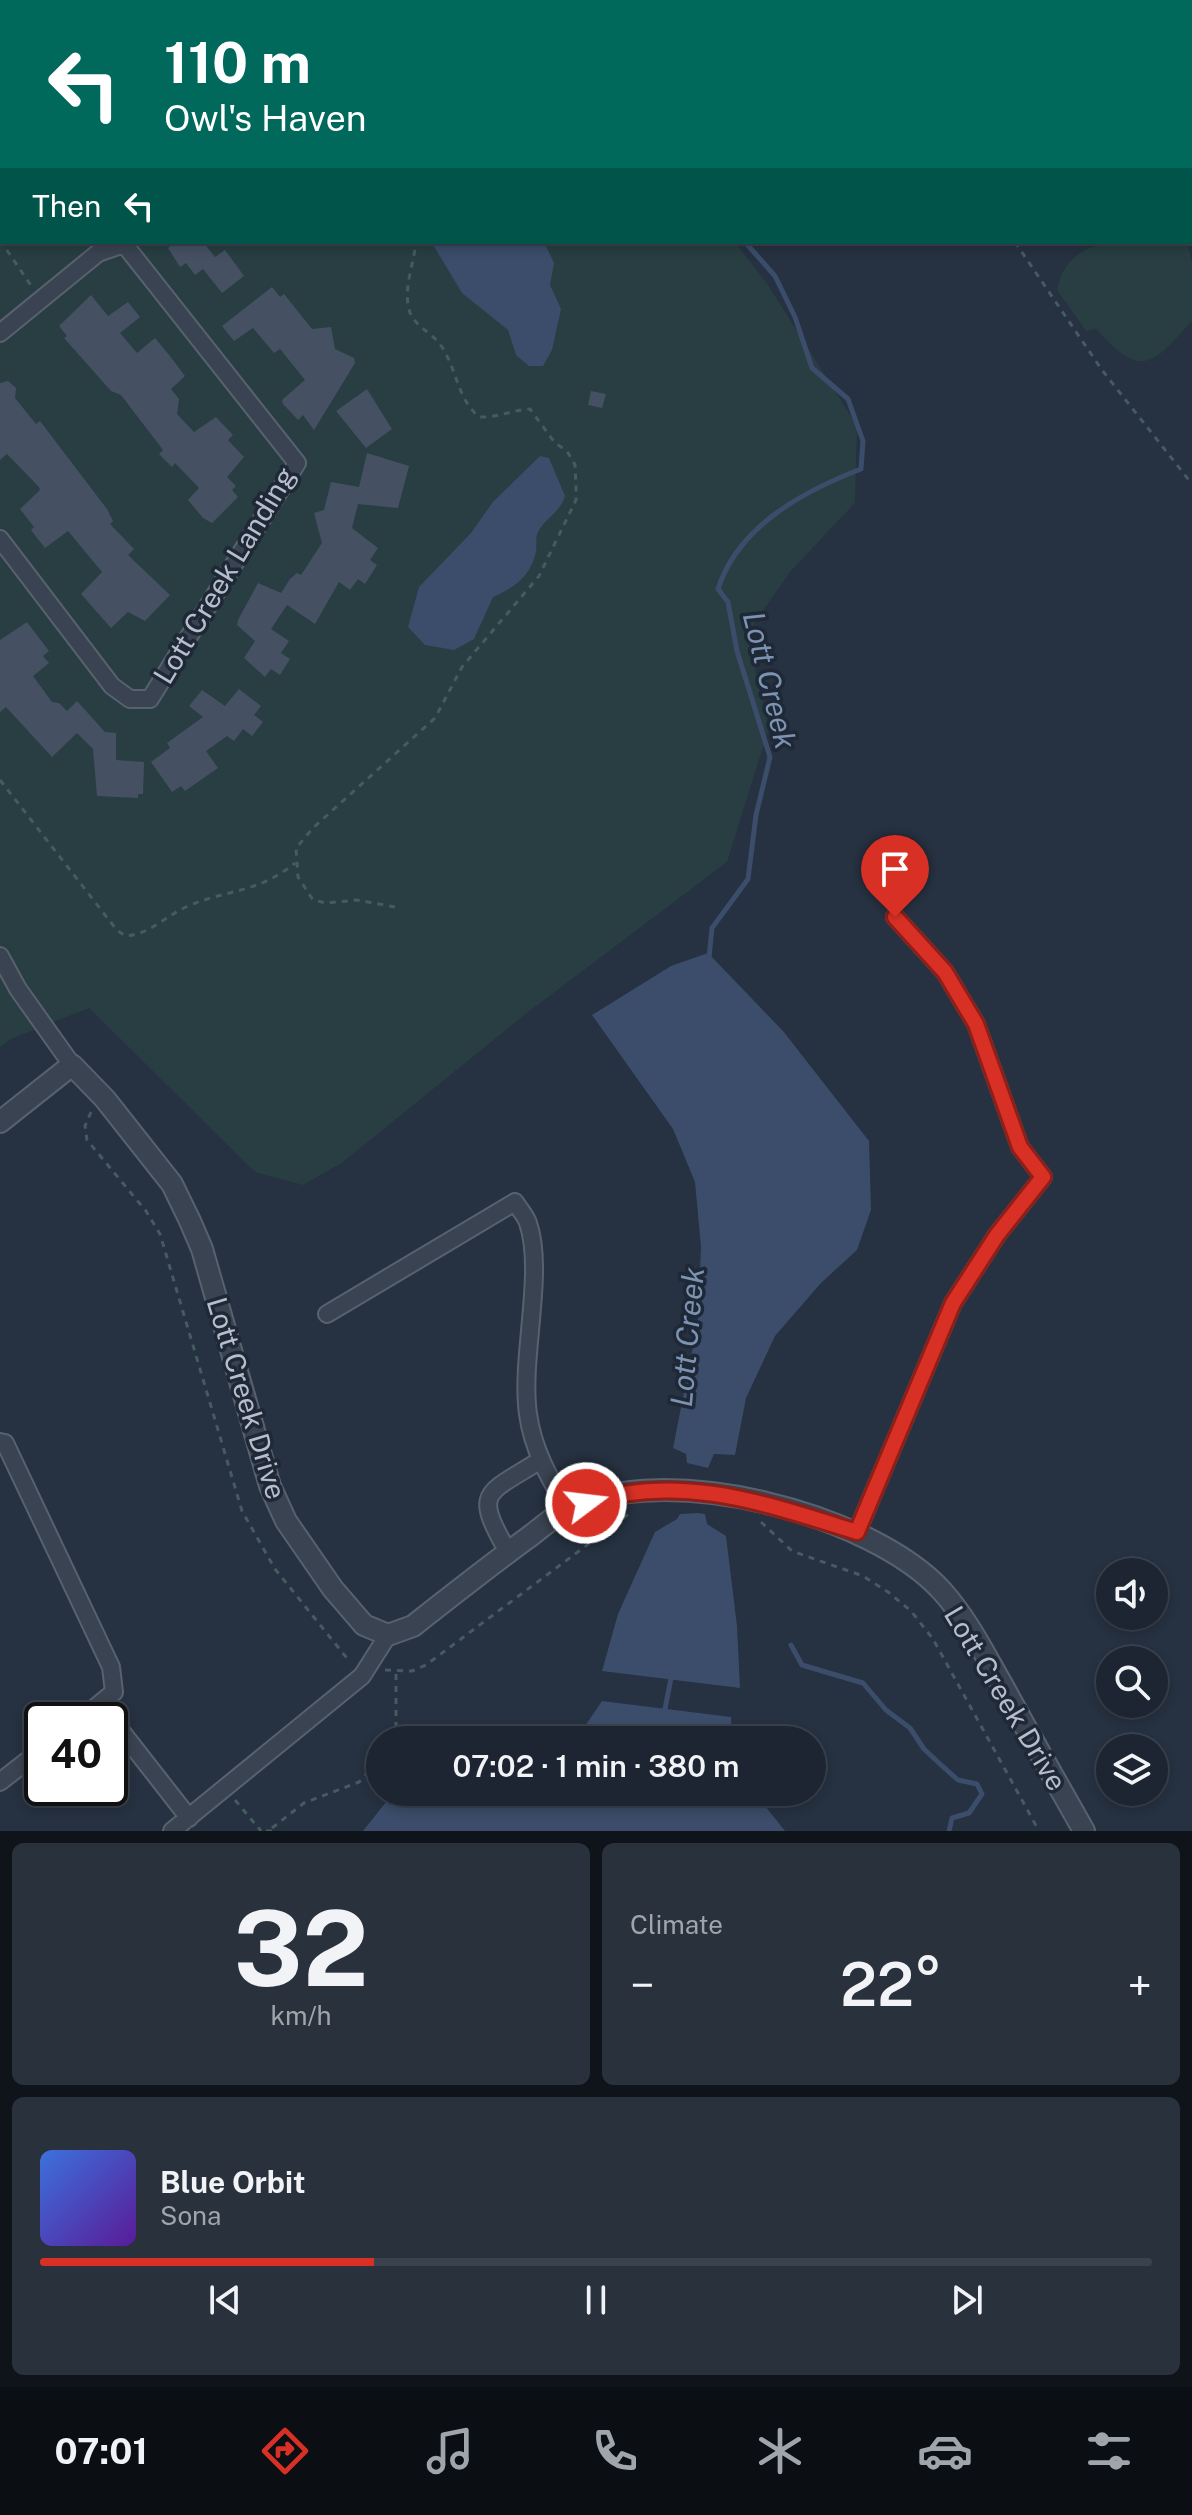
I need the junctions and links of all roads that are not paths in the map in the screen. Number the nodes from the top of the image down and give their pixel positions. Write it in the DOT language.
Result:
graph roads {
  1 [pos="0,333"];
  2 [pos="0,539"];
  3 [pos="895,917"];
  4 [pos="0,956"];
  5 [pos="72,1065"];
  6 [pos="0,1122"];
  7 [pos="327,1314"];
  8 [pos="0,1442"];
  9 [pos="539,1461"];
  10 [pos="568,1509"];
  11 [pos="857,1532"];
  12 [pos="508,1552"];
  13 [pos="388,1635"];
  14 [pos="102,1702"];
  15 [pos="128,1740"];
  16 [pos="24,1763"];
  17 [pos="0,1782"];
  18 [pos="189,1818"];
  19 [pos="172,1831"];
  20 [pos="1084,1831"];
  1 -- 2 [label="street, Lott Creek Landing"];
  3 -- 11 [label="street"];
  4 -- 5 [label="street, Lott Creek Drive"];
  5 -- 6 [label="street"];
  5 -- 13 [label="street, Lott Creek Drive"];
  7 -- 9 [label="street"];
  8 -- 14 [label="street"];
  9 -- 10 [label="street"];
  9 -- 12 [label="street"];
  10 -- 11 [label="street, Lott Creek Drive"];
  10 -- 12 [label="street, Lott Creek Drive"];
  11 -- 20 [label="street, Lott Creek Drive"];
  12 -- 13 [label="street, Lott Creek Drive"];
  13 -- 18 [label="street"];
  15 -- 18 [label="street"];
  16 -- 17 [label="street"];
  18 -- 19 [label="street"];
}
